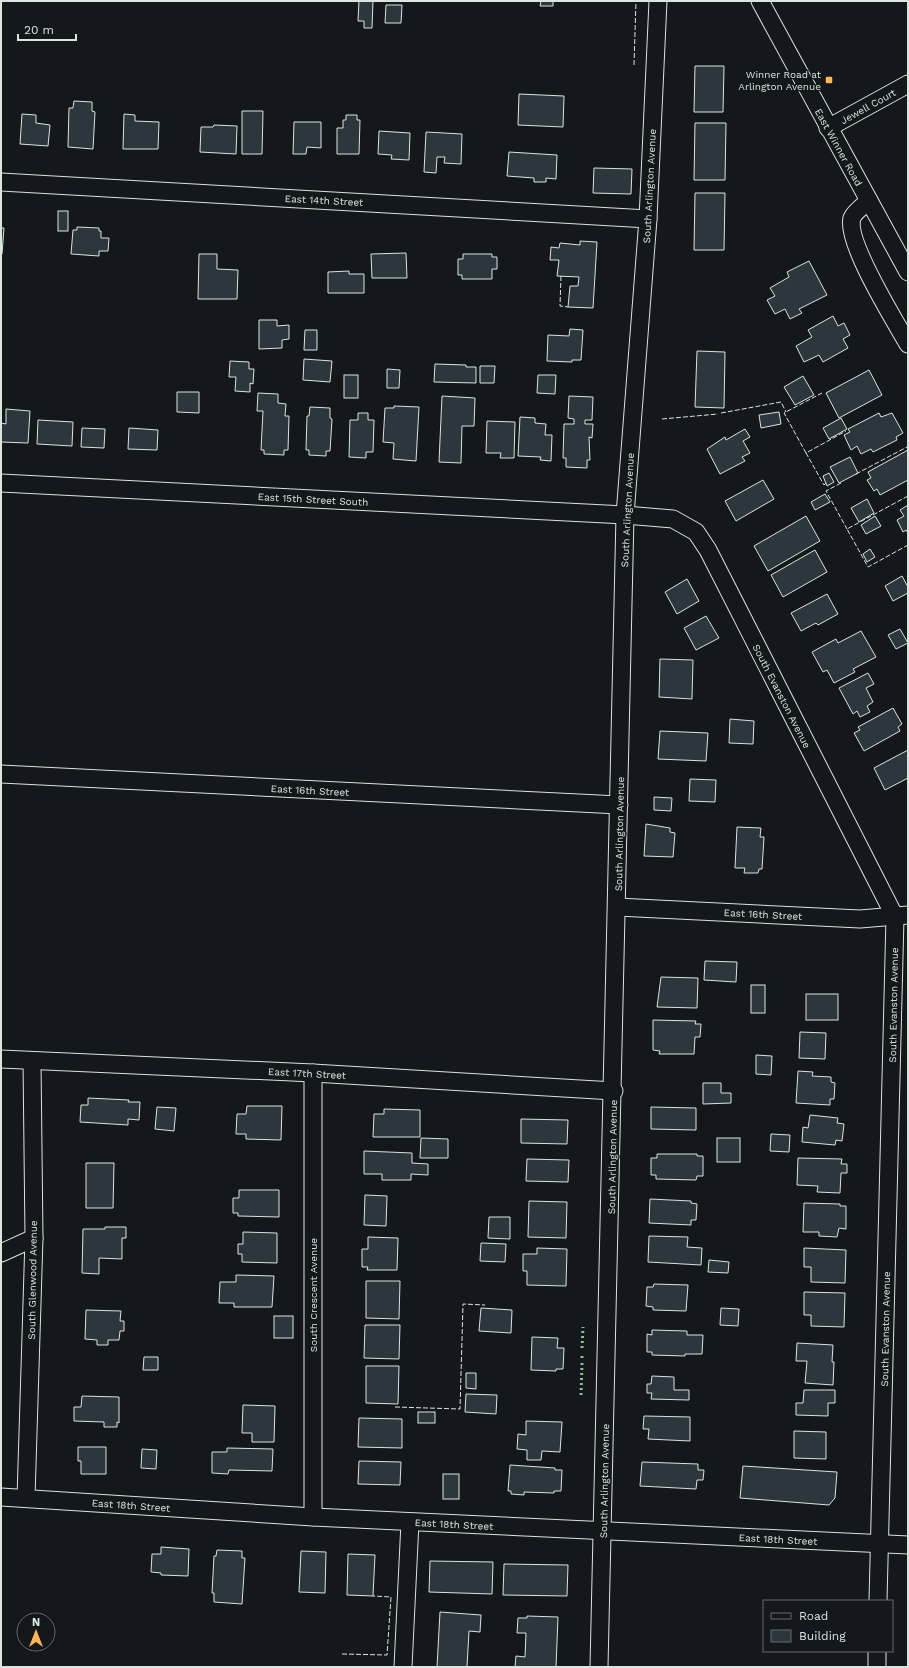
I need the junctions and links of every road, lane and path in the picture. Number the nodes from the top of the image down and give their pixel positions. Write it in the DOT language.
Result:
graph roads {
  1 [pos="658,1"];
  2 [pos="760,1"];
  3 [pos="908,84"];
  4 [pos="828,128"];
  5 [pos="1,182"];
  6 [pos="869,200"];
  7 [pos="648,219"];
  8 [pos="908,272"];
  9 [pos="908,344"];
  10 [pos="1,483"];
  11 [pos="625,515"];
  12 [pos="1,774"];
  13 [pos="619,805"];
  14 [pos="617,907"];
  15 [pos="902,916"];
  16 [pos="1,1060"];
  17 [pos="32,1061"];
  18 [pos="313,1073"];
  19 [pos="614,1092"];
  20 [pos="34,1238"];
  21 [pos="1,1253"];
  22 [pos="1,1497"];
  23 [pos="26,1498"];
  24 [pos="312,1517"];
  25 [pos="410,1522"];
  26 [pos="603,1531"];
  27 [pos="880,1544"];
  28 [pos="908,1545"];
  29 [pos="878,1600"];
  30 [pos="877,1652"];
  31 [pos="403,1667"];
  32 [pos="599,1667"];
  33 [pos="877,1667"];
  1 -- 7 [label="street, South Arlington Avenue"];
  2 -- 4 [label="street, East Winner Road"];
  3 -- 4 [label="street, Jewell Court"];
  4 -- 6 [label="street, East Winner Road"];
  5 -- 7 [label="street, East 14th Street"];
  6 -- 8 [label="street, East Winner Road"];
  6 -- 9 [label="street"];
  7 -- 11 [label="street, South Arlington Avenue"];
  10 -- 11 [label="street, East 15th Street South"];
  11 -- 13 [label="street, South Arlington Avenue"];
  11 -- 15 [label="street, South Evanston Avenue"];
  12 -- 13 [label="street, East 16th Street"];
  13 -- 14 [label="street, South Arlington Avenue"];
  14 -- 15 [label="street, East 16th Street"];
  14 -- 19 [label="street, South Arlington Avenue"];
  15 -- 27 [label="street, South Evanston Avenue"];
  16 -- 17 [label="street, East 17th Street"];
  17 -- 18 [label="street, East 17th Street"];
  17 -- 20 [label="street, South Glenwood Avenue"];
  18 -- 19 [label="street, East 17th Street"];
  18 -- 24 [label="street, South Crescent Avenue"];
  19 -- 26 [label="street, South Arlington Avenue"];
  20 -- 21 [label="street"];
  20 -- 23 [label="street, South Glenwood Avenue"];
  22 -- 23 [label="street, East 18th Street"];
  23 -- 24 [label="street, East 18th Street"];
  24 -- 25 [label="street, East 18th Street"];
  25 -- 26 [label="street, East 18th Street"];
  25 -- 31 [label="street"];
  26 -- 27 [label="street, East 18th Street"];
  26 -- 32 [label="street, South Arlington Avenue"];
  27 -- 28 [label="street, East 18th Street"];
  27 -- 29 [label="street, South Evanston Avenue"];
  30 -- 33 [label="street"];
}
